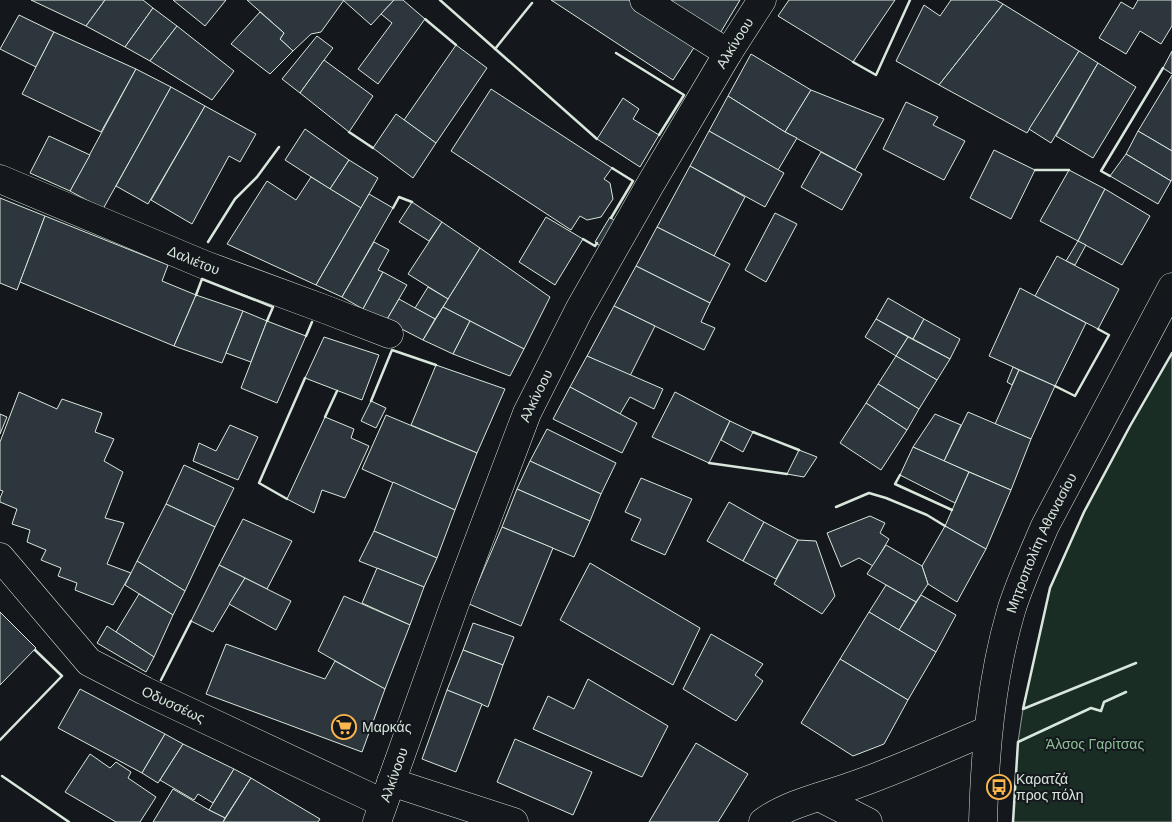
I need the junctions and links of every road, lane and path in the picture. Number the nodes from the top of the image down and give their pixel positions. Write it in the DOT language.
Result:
graph roads {
  1 [pos="644,0"];
  2 [pos="762,0"];
  3 [pos="728,53"];
  4 [pos="0,179"];
  5 [pos="1172,287"];
  6 [pos="389,334"];
  7 [pos="0,556"];
  8 [pos="988,730"];
  9 [pos="819,797"];
  10 [pos="384,802"];
  11 [pos="514,822"];
  12 [pos="763,822"];
  13 [pos="868,822"];
  14 [pos="984,822"];
  1 -- 3 [label="street"];
  2 -- 3 [label="street, Αλκίνοου"];
  3 -- 10 [label="street, Αλκίνοου"];
  4 -- 6 [label="street, Δαλιέτου"];
  5 -- 8 [label="street, Μητροπολίτη Αθανασίου"];
  7 -- 10 [label="street, Οδυσσέως"];
  8 -- 9 [label="street"];
  8 -- 14 [label="street, Μητροπολίτη Αθανασίου"];
  9 -- 12 [label="street"];
  9 -- 13 [label="street"];
  10 -- 11 [label="street, Οδυσσέως"];
}
